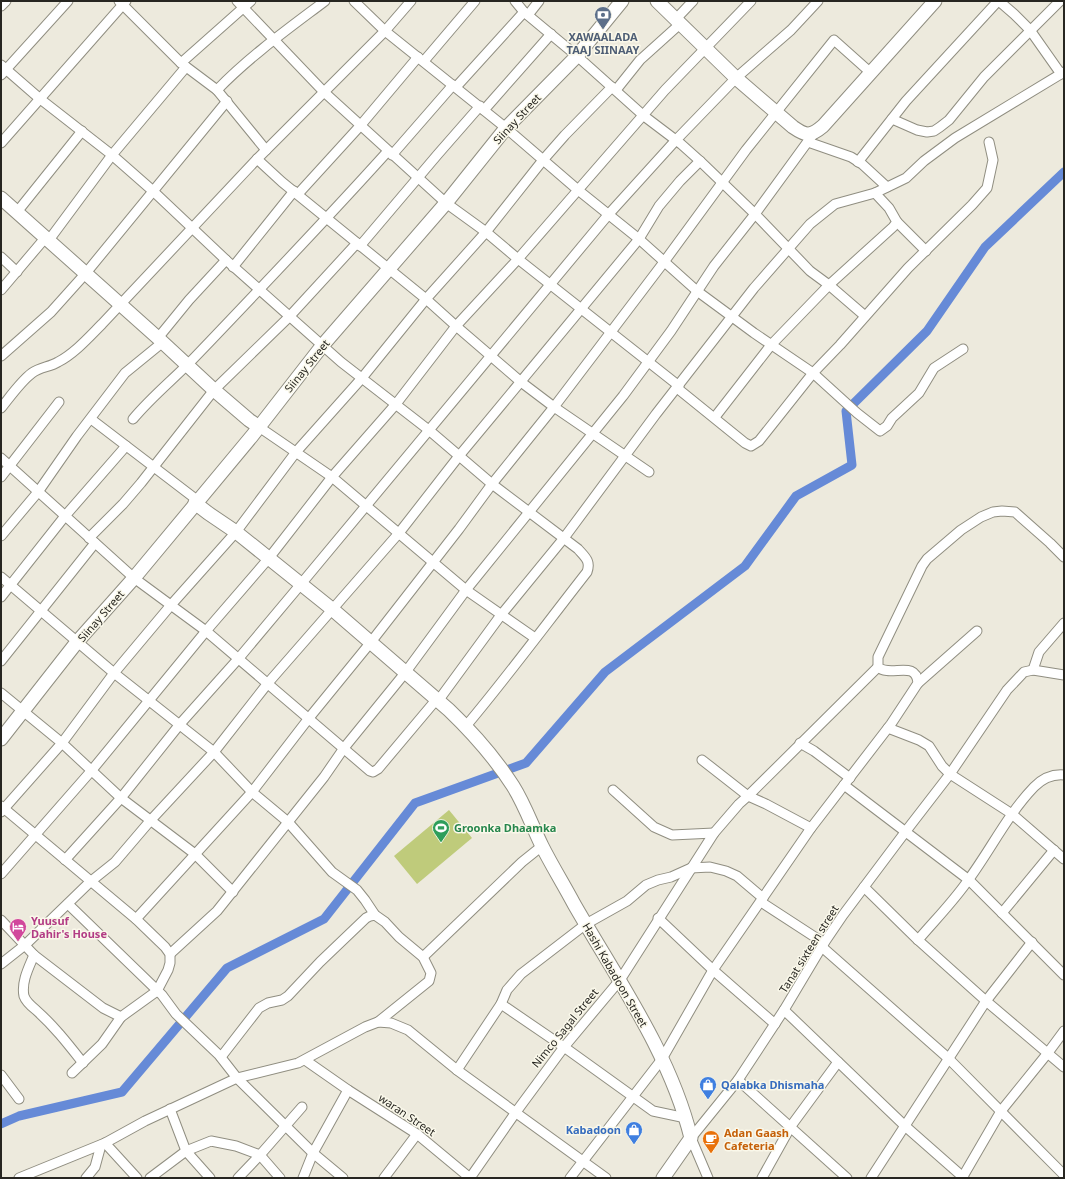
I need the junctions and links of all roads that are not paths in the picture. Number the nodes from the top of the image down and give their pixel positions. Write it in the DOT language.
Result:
graph roads {
  1 [pos="6,1"];
  2 [pos="68,1"];
  3 [pos="237,1"];
  4 [pos="251,1"];
  5 [pos="325,1"];
  6 [pos="354,1"];
  7 [pos="411,1"];
  8 [pos="475,1"];
  9 [pos="515,1"];
  10 [pos="539,1"];
  11 [pos="622,1"];
  12 [pos="657,1"];
  13 [pos="693,1"];
  14 [pos="751,1"];
  15 [pos="818,1"];
  16 [pos="998,1"];
  17 [pos="1060,1"];
  18 [pos="123,2"];
  19 [pos="930,3"];
  20 [pos="1,6"];
  21 [pos="244,8"];
  22 [pos="526,14"];
  23 [pos="678,22"];
  24 [pos="386,30"];
  25 [pos="1030,30"];
  26 [pos="551,34"];
  27 [pos="274,40"];
  28 [pos="705,48"];
  29 [pos="577,56"];
  30 [pos="421,59"];
  31 [pos="183,65"];
  32 [pos="3,70"];
  33 [pos="872,73"];
  34 [pos="1062,73"];
  35 [pos="736,78"];
  36 [pos="454,86"];
  37 [pos="614,89"];
  38 [pos="217,90"];
  39 [pos="324,92"];
  40 [pos="39,98"];
  41 [pos="227,101"];
  42 [pos="482,108"];
  43 [pos="776,113"];
  44 [pos="644,116"];
  45 [pos="892,119"];
  46 [pos="360,126"];
  47 [pos="506,128"];
  48 [pos="82,131"];
  49 [pos="811,138"];
  50 [pos="676,140"];
  51 [pos="989,142"];
  52 [pos="1,143"];
  53 [pos="266,150"];
  54 [pos="390,153"];
  55 [pos="112,155"];
  56 [pos="257,159"];
  57 [pos="543,160"];
  58 [pos="700,161"];
  59 [pos="858,162"];
  60 [pos="418,178"];
  61 [pos="723,183"];
  62 [pos="887,187"];
  63 [pos="578,190"];
  64 [pos="153,191"];
  65 [pos="296,193"];
  66 [pos="875,193"];
  67 [pos="1,198"];
  68 [pos="446,203"];
  69 [pos="17,212"];
  70 [pos="755,214"];
  71 [pos="608,215"];
  72 [pos="328,218"];
  73 [pos="897,222"];
  74 [pos="192,227"];
  75 [pos="486,232"];
  76 [pos="47,239"];
  77 [pos="639,239"];
  78 [pos="359,245"];
  79 [pos="788,249"];
  80 [pos="926,251"];
  81 [pos="1,257"];
  82 [pos="518,259"];
  83 [pos="226,260"];
  84 [pos="664,262"];
  85 [pos="233,267"];
  86 [pos="389,270"];
  87 [pos="17,272"];
  88 [pos="86,273"];
  89 [pos="550,284"];
  90 [pos="828,285"];
  91 [pos="259,289"];
  92 [pos="1,290"];
  93 [pos="697,291"];
  94 [pos="426,299"];
  95 [pos="120,304"];
  96 [pos="582,309"];
  97 [pos="865,316"];
  98 [pos="289,317"];
  99 [pos="732,317"];
  100 [pos="456,326"];
  101 [pos="610,332"];
  102 [pos="161,340"];
  103 [pos="771,345"];
  104 [pos="322,346"];
  105 [pos="963,349"];
  106 [pos="1,356"];
  107 [pos="490,356"];
  108 [pos="648,362"];
  109 [pos="188,365"];
  110 [pos="813,374"];
  111 [pos="362,378"];
  112 [pos="521,382"];
  113 [pos="678,387"];
  114 [pos="214,390"];
  115 [pos="59,402"];
  116 [pos="396,404"];
  117 [pos="554,407"];
  118 [pos="1,408"];
  119 [pos="715,417"];
  120 [pos="91,419"];
  121 [pos="133,419"];
  122 [pos="259,427"];
  123 [pos="430,430"];
  124 [pos="593,433"];
  125 [pos="126,446"];
  126 [pos="296,452"];
  127 [pos="459,456"];
  128 [pos="625,456"];
  129 [pos="1,458"];
  130 [pos="10,466"];
  131 [pos="153,467"];
  132 [pos="649,472"];
  133 [pos="1,477"];
  134 [pos="332,478"];
  135 [pos="492,484"];
  136 [pos="38,492"];
  137 [pos="196,502"];
  138 [pos="366,506"];
  139 [pos="528,512"];
  140 [pos="65,516"];
  141 [pos="236,532"];
  142 [pos="399,533"];
  143 [pos="1,536"];
  144 [pos="564,538"];
  145 [pos="92,541"];
  146 [pos="1064,557"];
  147 [pos="269,558"];
  148 [pos="434,562"];
  149 [pos="1,576"];
  150 [pos="134,578"];
  151 [pos="301,584"];
  152 [pos="11,585"];
  153 [pos="466,590"];
  154 [pos="1,598"];
  155 [pos="171,605"];
  156 [pos="332,609"];
  157 [pos="42,610"];
  158 [pos="501,615"];
  159 [pos="1064,623"];
  160 [pos="206,631"];
  161 [pos="977,632"];
  162 [pos="535,638"];
  163 [pos="78,642"];
  164 [pos="371,642"];
  165 [pos="239,658"];
  166 [pos="1,661"];
  167 [pos="878,667"];
  168 [pos="1033,670"];
  169 [pos="114,673"];
  170 [pos="406,673"];
  171 [pos="1064,675"];
  172 [pos="268,683"];
  173 [pos="918,683"];
  174 [pos="1,693"];
  175 [pos="437,700"];
  176 [pos="149,701"];
  177 [pos="24,711"];
  178 [pos="309,718"];
  179 [pos="180,724"];
  180 [pos="466,726"];
  181 [pos="888,728"];
  182 [pos="1,739"];
  183 [pos="62,743"];
  184 [pos="800,743"];
  185 [pos="344,748"];
  186 [pos="214,752"];
  187 [pos="702,760"];
  188 [pos="92,770"];
  189 [pos="950,774"];
  190 [pos="1064,775"];
  191 [pos="847,781"];
  192 [pos="613,790"];
  193 [pos="252,792"];
  194 [pos="748,796"];
  195 [pos="121,798"];
  196 [pos="2,809"];
  197 [pos="1012,814"];
  198 [pos="150,821"];
  199 [pos="288,822"];
  200 [pos="811,828"];
  201 [pos="906,831"];
  202 [pos="714,833"];
  203 [pos="35,835"];
  204 [pos="542,846"];
  205 [pos="1054,850"];
  206 [pos="195,854"];
  207 [pos="1064,858"];
  208 [pos="64,860"];
  209 [pos="691,868"];
  210 [pos="1,874"];
  211 [pos="969,880"];
  212 [pos="90,882"];
  213 [pos="864,888"];
  214 [pos="233,892"];
  215 [pos="762,900"];
  216 [pos="68,904"];
  217 [pos="1002,913"];
  218 [pos="375,916"];
  219 [pos="658,918"];
  220 [pos="136,919"];
  221 [pos="1,920"];
  222 [pos="586,924"];
  223 [pos="918,940"];
  224 [pos="1032,942"];
  225 [pos="25,945"];
  226 [pos="823,945"];
  227 [pos="170,954"];
  228 [pos="34,955"];
  229 [pos="423,957"];
  230 [pos="1,964"];
  231 [pos="713,970"];
  232 [pos="1064,975"];
  233 [pos="620,980"];
  234 [pos="157,991"];
  235 [pos="986,1001"];
  236 [pos="501,1004"];
  237 [pos="784,1010"];
  238 [pos="121,1017"];
  239 [pos="378,1022"];
  240 [pos="775,1024"];
  241 [pos="1064,1031"];
  242 [pos="564,1047"];
  243 [pos="1047,1054"];
  244 [pos="221,1057"];
  245 [pos="948,1058"];
  246 [pos="662,1059"];
  247 [pos="305,1060"];
  248 [pos="83,1062"];
  249 [pos="838,1062"];
  250 [pos="1064,1067"];
  251 [pos="457,1070"];
  252 [pos="72,1073"];
  253 [pos="1,1075"];
  254 [pos="237,1078"];
  255 [pos="738,1080"];
  256 [pos="348,1090"];
  257 [pos="632,1097"];
  258 [pos="19,1098"];
  259 [pos="302,1107"];
  260 [pos="170,1109"];
  261 [pos="1001,1111"];
  262 [pos="516,1112"];
  263 [pos="686,1118"];
  264 [pos="285,1126"];
  265 [pos="791,1126"];
  266 [pos="905,1126"];
  267 [pos="417,1134"];
  268 [pos="691,1138"];
  269 [pos="103,1144"];
  270 [pos="186,1151"];
  271 [pos="313,1153"];
  272 [pos="260,1155"];
  273 [pos="583,1162"];
  274 [pos="1061,1174"];
  275 [pos="35,1176"];
  276 [pos="19,1178"];
  277 [pos="86,1178"];
  278 [pos="137,1178"];
  279 [pos="150,1178"];
  280 [pos="210,1178"];
  281 [pos="238,1178"];
  282 [pos="280,1178"];
  283 [pos="303,1178"];
  284 [pos="343,1178"];
  285 [pos="384,1178"];
  286 [pos="470,1178"];
  287 [pos="570,1178"];
  288 [pos="606,1178"];
  289 [pos="663,1178"];
  290 [pos="708,1178"];
  291 [pos="762,1178"];
  292 [pos="847,1178"];
  293 [pos="871,1178"];
  294 [pos="963,1178"];
  1 -- 20 [label="street"];
  2 -- 32 [label="street"];
  3 -- 21 [label="street"];
  4 -- 21 [label="street"];
  5 -- 27 [label="street"];
  6 -- 24 [label="street"];
  7 -- 24 [label="street"];
  8 -- 30 [label="street"];
  9 -- 22 [label="street"];
  10 -- 22 [label="street"];
  11 -- 29 [label="street, Siinay Street"];
  12 -- 23 [label="street"];
  13 -- 23 [label="street"];
  14 -- 28 [label="street"];
  15 -- 35 [label="street"];
  16 -- 25 [label="street"];
  16 -- 45 [label="street"];
  17 -- 25 [label="street"];
  18 -- 31 [label="street"];
  18 -- 40 [label="street"];
  19 -- 33 [label="street"];
  21 -- 27 [label="street"];
  21 -- 31 [label="street"];
  22 -- 26 [label="street"];
  22 -- 36 [label="street"];
  23 -- 28 [label="street"];
  23 -- 37 [label="street"];
  24 -- 30 [label="street"];
  24 -- 39 [label="street"];
  25 -- 34 [label="street"];
  25 -- 45 [label="street"];
  26 -- 29 [label="street"];
  26 -- 42 [label="street"];
  27 -- 38 [label="street"];
  27 -- 39 [label="street"];
  28 -- 35 [label="street"];
  28 -- 44 [label="street"];
  29 -- 37 [label="street"];
  29 -- 47 [label="street, Siinay Street"];
  30 -- 36 [label="street"];
  30 -- 46 [label="street"];
  31 -- 38 [label="street"];
  31 -- 55 [label="street"];
  32 -- 40 [label="street"];
  33 -- 43 [label="street"];
  33 -- 49 [label="street"];
  34 -- 62 [label="street"];
  35 -- 43 [label="street"];
  35 -- 50 [label="street"];
  36 -- 42 [label="street"];
  36 -- 54 [label="street"];
  37 -- 44 [label="street"];
  37 -- 57 [label="street"];
  38 -- 41 [label="street"];
  39 -- 46 [label="street"];
  39 -- 53 [label="street"];
  40 -- 48 [label="street"];
  40 -- 52 [label="street"];
  41 -- 53 [label="street"];
  41 -- 64 [label="street"];
  42 -- 47 [label="street"];
  42 -- 60 [label="street"];
  43 -- 49 [label="street"];
  43 -- 61 [label="street"];
  44 -- 50 [label="street"];
  44 -- 63 [label="street"];
  45 -- 59 [label="street"];
  46 -- 54 [label="street"];
  46 -- 65 [label="street"];
  47 -- 57 [label="street"];
  47 -- 68 [label="street, Siinay Street"];
  48 -- 55 [label="street"];
  48 -- 69 [label="street"];
  49 -- 59 [label="street"];
  49 -- 70 [label="street"];
  50 -- 58 [label="street"];
  50 -- 71 [label="street"];
  51 -- 80 [label="street"];
  53 -- 56 [label="street"];
  54 -- 60 [label="street"];
  54 -- 72 [label="street"];
  55 -- 64 [label="street"];
  55 -- 76 [label="street"];
  56 -- 65 [label="street"];
  56 -- 74 [label="street"];
  57 -- 63 [label="street"];
  57 -- 75 [label="street"];
  58 -- 61 [label="street"];
  58 -- 77 [label="street"];
  59 -- 62 [label="street"];
  60 -- 68 [label="street"];
  60 -- 78 [label="street"];
  61 -- 70 [label="street"];
  61 -- 84 [label="street"];
  62 -- 66 [label="street"];
  63 -- 71 [label="street"];
  63 -- 82 [label="street"];
  64 -- 74 [label="street"];
  64 -- 88 [label="street"];
  65 -- 72 [label="street"];
  65 -- 85 [label="street"];
  66 -- 73 [label="street"];
  66 -- 79 [label="street"];
  67 -- 69 [label="street"];
  68 -- 75 [label="street"];
  68 -- 86 [label="street, Siinay Street"];
  69 -- 76 [label="street"];
  70 -- 79 [label="street"];
  70 -- 93 [label="street"];
  71 -- 77 [label="street"];
  71 -- 89 [label="street"];
  72 -- 78 [label="street"];
  72 -- 91 [label="street"];
  73 -- 80 [label="street"];
  73 -- 90 [label="street"];
  74 -- 83 [label="street"];
  74 -- 95 [label="street"];
  75 -- 82 [label="street"];
  75 -- 94 [label="street"];
  76 -- 87 [label="street"];
  76 -- 88 [label="street"];
  77 -- 84 [label="street"];
  77 -- 96 [label="street"];
  78 -- 86 [label="street"];
  78 -- 98 [label="street"];
  79 -- 90 [label="street"];
  79 -- 99 [label="street"];
  80 -- 97 [label="street"];
  81 -- 87 [label="street"];
  82 -- 89 [label="street"];
  82 -- 100 [label="street"];
  83 -- 85 [label="street"];
  83 -- 102 [label="street"];
  84 -- 93 [label="street"];
  84 -- 101 [label="street"];
  85 -- 91 [label="street"];
  86 -- 94 [label="street"];
  86 -- 104 [label="street, Siinay Street"];
  87 -- 92 [label="street"];
  88 -- 95 [label="street"];
  88 -- 106 [label="street"];
  89 -- 96 [label="street"];
  89 -- 107 [label="street"];
  90 -- 97 [label="street"];
  90 -- 103 [label="street"];
  91 -- 98 [label="street"];
  91 -- 109 [label="street"];
  93 -- 99 [label="street"];
  93 -- 108 [label="street"];
  94 -- 100 [label="street"];
  94 -- 111 [label="street"];
  95 -- 102 [label="street"];
  95 -- 118 [label="street"];
  96 -- 101 [label="street"];
  96 -- 112 [label="street"];
  97 -- 110 [label="street"];
  98 -- 104 [label="street"];
  98 -- 114 [label="street"];
  99 -- 103 [label="street"];
  99 -- 113 [label="street"];
  100 -- 107 [label="street"];
  100 -- 116 [label="street"];
  101 -- 108 [label="street"];
  101 -- 117 [label="street"];
  102 -- 109 [label="street"];
  102 -- 120 [label="street"];
  103 -- 110 [label="street"];
  103 -- 119 [label="street"];
  104 -- 111 [label="street"];
  104 -- 122 [label="street, Siinay Street"];
  105 -- 110 [label="street"];
  107 -- 112 [label="street"];
  107 -- 123 [label="street"];
  108 -- 113 [label="street"];
  108 -- 124 [label="street"];
  109 -- 114 [label="street"];
  109 -- 121 [label="street"];
  110 -- 119 [label="street"];
  111 -- 116 [label="street"];
  111 -- 126 [label="street"];
  112 -- 117 [label="street"];
  112 -- 127 [label="street"];
  113 -- 119 [label="street"];
  113 -- 128 [label="street"];
  114 -- 122 [label="street"];
  114 -- 131 [label="street"];
  115 -- 130 [label="street"];
  116 -- 123 [label="street"];
  116 -- 134 [label="street"];
  117 -- 124 [label="street"];
  117 -- 135 [label="street"];
  120 -- 125 [label="street"];
  120 -- 136 [label="street"];
  122 -- 126 [label="street"];
  122 -- 137 [label="street, Siinay Street"];
  123 -- 127 [label="street"];
  123 -- 138 [label="street"];
  124 -- 128 [label="street"];
  124 -- 139 [label="street"];
  125 -- 131 [label="street"];
  125 -- 140 [label="street"];
  126 -- 134 [label="street"];
  126 -- 141 [label="street"];
  127 -- 135 [label="street"];
  127 -- 142 [label="street"];
  128 -- 132 [label="street"];
  128 -- 144 [label="street"];
  129 -- 130 [label="street"];
  130 -- 133 [label="street"];
  130 -- 136 [label="street"];
  131 -- 137 [label="street"];
  131 -- 145 [label="street"];
  134 -- 138 [label="street"];
  134 -- 147 [label="street"];
  135 -- 139 [label="street"];
  135 -- 148 [label="street"];
  136 -- 140 [label="street"];
  136 -- 143 [label="street"];
  137 -- 141 [label="street, Hashi Kabadoon Street"];
  137 -- 150 [label="street, Siinay Street"];
  138 -- 142 [label="street"];
  138 -- 151 [label="street"];
  139 -- 144 [label="street"];
  139 -- 153 [label="street"];
  140 -- 145 [label="street"];
  140 -- 152 [label="street"];
  141 -- 147 [label="street, Hashi Kabadoon Street"];
  141 -- 155 [label="street"];
  142 -- 148 [label="street"];
  142 -- 156 [label="street"];
  144 -- 158 [label="street"];
  144 -- 162 [label="street"];
  145 -- 150 [label="street"];
  145 -- 157 [label="street"];
  146 -- 167 [label="street"];
  147 -- 151 [label="street, Hashi Kabadoon Street"];
  147 -- 160 [label="street"];
  148 -- 153 [label="street"];
  148 -- 164 [label="street"];
  149 -- 152 [label="street"];
  150 -- 155 [label="street"];
  150 -- 163 [label="street, Siinay Street"];
  151 -- 156 [label="street, Hashi Kabadoon Street"];
  151 -- 165 [label="street"];
  152 -- 154 [label="street"];
  152 -- 157 [label="street"];
  153 -- 158 [label="street"];
  153 -- 170 [label="street"];
  155 -- 160 [label="street"];
  155 -- 169 [label="street"];
  156 -- 164 [label="street, Hashi Kabadoon Street"];
  156 -- 172 [label="street"];
  157 -- 163 [label="street"];
  157 -- 166 [label="street"];
  158 -- 162 [label="street"];
  158 -- 175 [label="street"];
  159 -- 168 [label="street"];
  160 -- 165 [label="street"];
  160 -- 176 [label="street"];
  161 -- 173 [label="street"];
  162 -- 180 [label="street"];
  163 -- 169 [label="street"];
  163 -- 177 [label="street, Siinay Street"];
  164 -- 170 [label="street, Hashi Kabadoon Street"];
  164 -- 178 [label="street"];
  165 -- 172 [label="street"];
  165 -- 179 [label="street"];
  167 -- 173 [label="street"];
  167 -- 184 [label="street, Nimco Sagal Street"];
  168 -- 171 [label="street"];
  168 -- 189 [label="street, Tanat sixteen street"];
  169 -- 176 [label="street"];
  169 -- 183 [label="street"];
  170 -- 175 [label="street, Hashi Kabadoon Street"];
  170 -- 185 [label="street"];
  172 -- 178 [label="street"];
  172 -- 186 [label="street"];
  173 -- 181 [label="street"];
  174 -- 177 [label="street"];
  175 -- 180 [label="street, Hashi Kabadoon Street"];
  175 -- 185 [label="street"];
  176 -- 179 [label="street"];
  176 -- 188 [label="street"];
  177 -- 182 [label="street, Siinay Street"];
  177 -- 183 [label="street"];
  178 -- 185 [label="street"];
  178 -- 193 [label="street"];
  179 -- 186 [label="street"];
  179 -- 195 [label="street"];
  180 -- 204 [label="street, Hashi Kabadoon Street"];
  181 -- 189 [label="street"];
  181 -- 191 [label="street"];
  183 -- 188 [label="street"];
  183 -- 196 [label="street"];
  184 -- 191 [label="street"];
  184 -- 194 [label="street, Nimco Sagal Street"];
  185 -- 199 [label="street"];
  186 -- 193 [label="street"];
  186 -- 198 [label="street"];
  187 -- 194 [label="street"];
  188 -- 195 [label="street"];
  188 -- 203 [label="street"];
  189 -- 197 [label="street"];
  189 -- 201 [label="street, Tanat sixteen street"];
  190 -- 197 [label="street"];
  191 -- 200 [label="street"];
  191 -- 201 [label="street"];
  192 -- 202 [label="street"];
  193 -- 199 [label="street"];
  193 -- 206 [label="street"];
  194 -- 200 [label="street"];
  194 -- 202 [label="street, Nimco Sagal Street"];
  195 -- 198 [label="street"];
  195 -- 208 [label="street"];
  196 -- 203 [label="street"];
  197 -- 205 [label="street"];
  197 -- 211 [label="street"];
  198 -- 206 [label="street"];
  198 -- 212 [label="street"];
  199 -- 214 [label="street"];
  199 -- 218 [label="street"];
  200 -- 215 [label="street"];
  201 -- 211 [label="street"];
  201 -- 213 [label="street, Tanat sixteen street"];
  202 -- 209 [label="street, Nimco Sagal Street"];
  203 -- 208 [label="street"];
  203 -- 210 [label="street"];
  204 -- 222 [label="street, Hashi Kabadoon Street"];
  204 -- 229 [label="street"];
  205 -- 207 [label="street"];
  205 -- 217 [label="street"];
  206 -- 214 [label="street"];
  206 -- 220 [label="street"];
  208 -- 212 [label="street"];
  209 -- 215 [label="street"];
  209 -- 219 [label="street, Nimco Sagal Street"];
  209 -- 222 [label="street"];
  211 -- 217 [label="street"];
  211 -- 223 [label="street"];
  212 -- 216 [label="street"];
  212 -- 220 [label="street"];
  213 -- 223 [label="street"];
  213 -- 226 [label="street, Tanat sixteen street"];
  214 -- 227 [label="street"];
  215 -- 226 [label="street"];
  215 -- 231 [label="street"];
  216 -- 225 [label="street"];
  216 -- 234 [label="street"];
  217 -- 224 [label="street"];
  218 -- 229 [label="street"];
  218 -- 244 [label="street"];
  219 -- 231 [label="street"];
  219 -- 233 [label="street, Nimco Sagal Street"];
  220 -- 227 [label="street"];
  221 -- 225 [label="street"];
  222 -- 233 [label="street, Hashi Kabadoon Street"];
  222 -- 236 [label="street"];
  223 -- 235 [label="street"];
  224 -- 232 [label="street"];
  224 -- 235 [label="street"];
  225 -- 228 [label="street"];
  225 -- 230 [label="street"];
  226 -- 237 [label="street, Tanat sixteen street"];
  226 -- 245 [label="street"];
  227 -- 234 [label="street"];
  228 -- 238 [label="street"];
  228 -- 248 [label="street"];
  229 -- 239 [label="street"];
  231 -- 240 [label="street"];
  231 -- 246 [label="street"];
  233 -- 242 [label="street, Nimco Sagal Street"];
  233 -- 246 [label="street, Hashi Kabadoon Street"];
  234 -- 238 [label="street"];
  234 -- 244 [label="street"];
  235 -- 243 [label="street"];
  235 -- 245 [label="street"];
  236 -- 242 [label="street"];
  236 -- 251 [label="street"];
  237 -- 240 [label="street, Tanat sixteen street"];
  237 -- 249 [label="street"];
  238 -- 248 [label="street"];
  239 -- 247 [label="street"];
  239 -- 251 [label="street"];
  240 -- 255 [label="street, Tanat sixteen street"];
  241 -- 243 [label="street"];
  242 -- 257 [label="street"];
  242 -- 262 [label="street, Nimco Sagal Street"];
  243 -- 250 [label="street"];
  243 -- 261 [label="street"];
  244 -- 254 [label="street"];
  245 -- 261 [label="street"];
  245 -- 266 [label="street"];
  246 -- 257 [label="street"];
  246 -- 263 [label="street, Hashi Kabadoon Street"];
  247 -- 254 [label="street"];
  247 -- 256 [label="street, waran Street"];
  248 -- 252 [label="street"];
  249 -- 265 [label="street"];
  249 -- 266 [label="street"];
  251 -- 262 [label="street"];
  253 -- 258 [label="street"];
  254 -- 260 [label="street"];
  254 -- 264 [label="street"];
  255 -- 265 [label="street"];
  255 -- 268 [label="street, Tanat sixteen street"];
  256 -- 267 [label="street, waran Street"];
  256 -- 271 [label="street"];
  257 -- 263 [label="street"];
  257 -- 273 [label="street"];
  259 -- 264 [label="street"];
  260 -- 269 [label="street"];
  260 -- 270 [label="street"];
  261 -- 274 [label="street"];
  261 -- 294 [label="street"];
  262 -- 273 [label="street"];
  262 -- 286 [label="street, Nimco Sagal Street"];
  263 -- 268 [label="street, Hashi Kabadoon Street"];
  264 -- 271 [label="street"];
  264 -- 272 [label="street"];
  265 -- 291 [label="street"];
  265 -- 292 [label="street"];
  266 -- 293 [label="street"];
  266 -- 294 [label="street"];
  267 -- 285 [label="street"];
  267 -- 286 [label="street, waran Street"];
  268 -- 289 [label="street"];
  268 -- 290 [label="street, Hashi Kabadoon Street"];
  269 -- 275 [label="street"];
  269 -- 277 [label="street"];
  269 -- 278 [label="street"];
  270 -- 272 [label="street"];
  270 -- 279 [label="street"];
  270 -- 280 [label="street"];
  271 -- 283 [label="street"];
  271 -- 284 [label="street"];
  272 -- 281 [label="street"];
  272 -- 282 [label="street"];
  273 -- 287 [label="street"];
  273 -- 288 [label="street"];
  275 -- 276 [label="street"];
}
